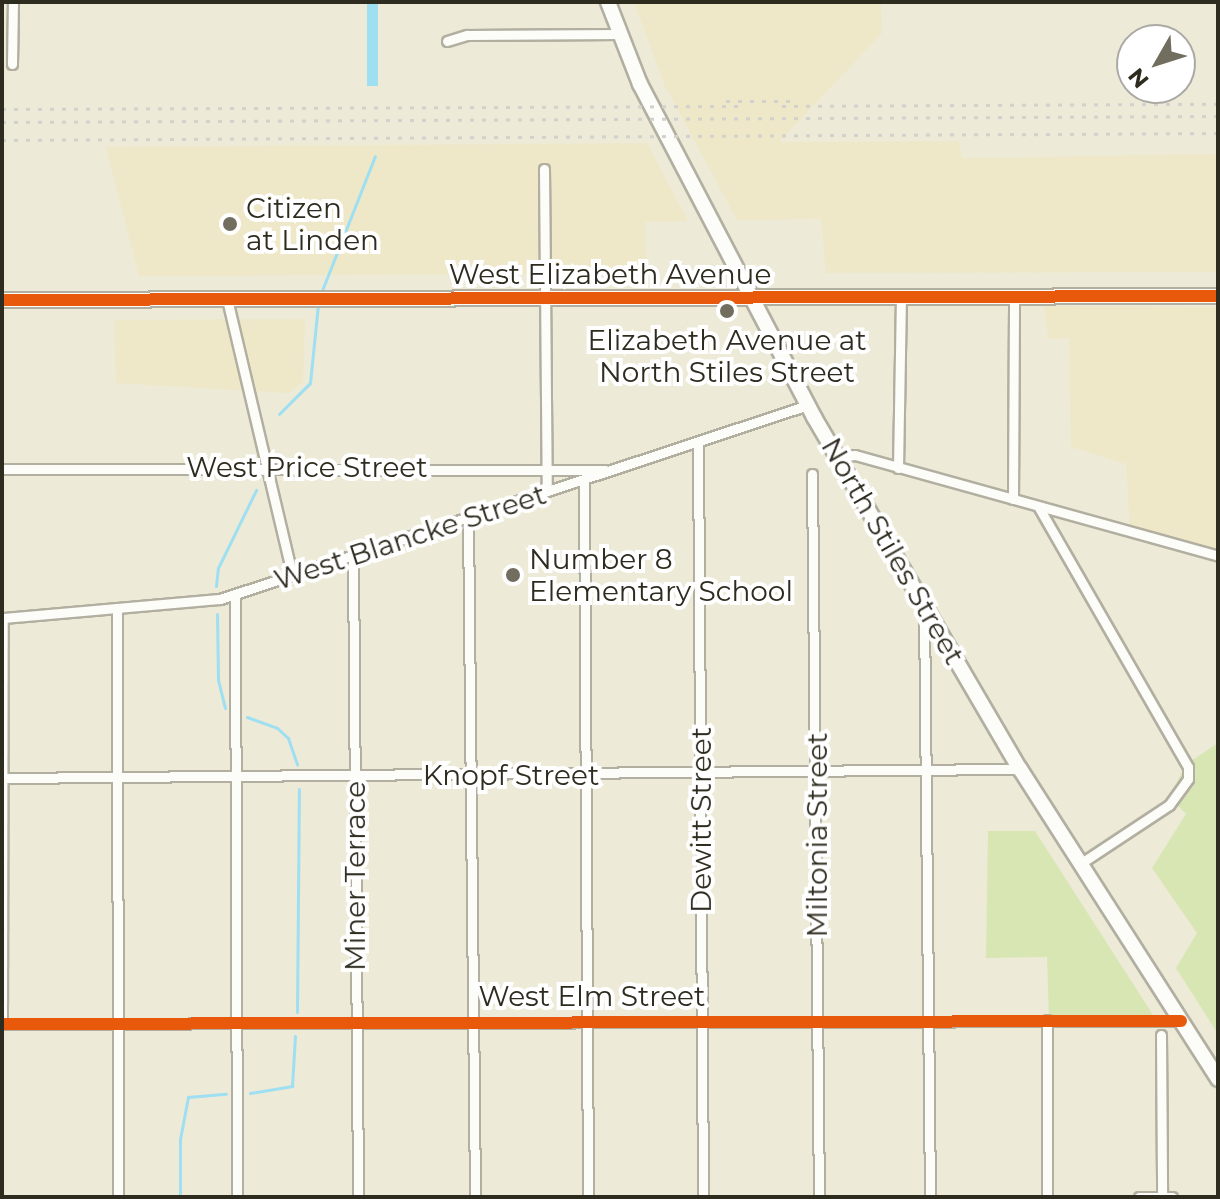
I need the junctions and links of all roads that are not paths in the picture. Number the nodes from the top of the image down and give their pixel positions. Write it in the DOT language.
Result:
graph roads {
  1 [pos="13,2"];
  2 [pos="608,2"];
  3 [pos="619,34"];
  4 [pos="447,41"];
  5 [pos="12,64"];
  6 [pos="544,169"];
  7 [pos="1218,296"];
  8 [pos="749,297"];
  9 [pos="901,297"];
  10 [pos="1014,297"];
  11 [pos="544,298"];
  12 [pos="227,299"];
  13 [pos="2,300"];
  14 [pos="808,405"];
  15 [pos="698,442"];
  16 [pos="838,457"];
  17 [pos="266,467"];
  18 [pos="546,467"];
  19 [pos="898,468"];
  20 [pos="2,469"];
  21 [pos="612,470"];
  22 [pos="812,474"];
  23 [pos="584,480"];
  24 [pos="547,491"];
  25 [pos="1013,499"];
  26 [pos="1038,506"];
  27 [pos="468,517"];
  28 [pos="353,555"];
  29 [pos="1218,556"];
  30 [pos="292,575"];
  31 [pos="235,595"];
  32 [pos="924,604"];
  33 [pos="117,608"];
  34 [pos="3,618"];
  35 [pos="1020,769"];
  36 [pos="926,773"];
  37 [pos="701,774"];
  38 [pos="817,774"];
  39 [pos="582,775"];
  40 [pos="354,776"];
  41 [pos="471,776"];
  42 [pos="121,777"];
  43 [pos="235,777"];
  44 [pos="3,778"];
  45 [pos="1080,864"];
  46 [pos="473,1020"];
  47 [pos="585,1020"];
  48 [pos="702,1020"];
  49 [pos="819,1020"];
  50 [pos="928,1020"];
  51 [pos="1047,1020"];
  52 [pos="356,1021"];
  53 [pos="1181,1021"];
  54 [pos="236,1022"];
  55 [pos="119,1023"];
  56 [pos="2,1024"];
  57 [pos="1161,1035"];
  58 [pos="1218,1079"];
  59 [pos="118,1197"];
  60 [pos="237,1197"];
  61 [pos="358,1197"];
  62 [pos="475,1197"];
  63 [pos="588,1197"];
  64 [pos="703,1197"];
  65 [pos="819,1197"];
  66 [pos="930,1197"];
  67 [pos="1047,1197"];
  68 [pos="1139,1197"];
  69 [pos="1162,1197"];
  70 [pos="1172,1197"];
  1 -- 5 [label="street"];
  2 -- 3 [label="main road, North Stiles Street"];
  3 -- 4 [label="street"];
  3 -- 8 [label="main road, North Stiles Street"];
  6 -- 11 [label="street"];
  7 -- 10 [label="main road, West Elizabeth Avenue"];
  8 -- 9 [label="main road, West Elizabeth Avenue"];
  8 -- 11 [label="main road, West Elizabeth Avenue"];
  8 -- 14 [label="main road, North Stiles Street"];
  9 -- 10 [label="main road, West Elizabeth Avenue"];
  9 -- 19 [label="street"];
  10 -- 25 [label="street"];
  11 -- 12 [label="main road, West Elizabeth Avenue"];
  11 -- 18 [label="street"];
  12 -- 13 [label="main road, West Elizabeth Avenue"];
  12 -- 17 [label="street"];
  14 -- 15 [label="street, West Blancke Street"];
  14 -- 16 [label="main road, North Stiles Street"];
  15 -- 21 [label="street, West Blancke Street"];
  15 -- 37 [label="street, Dewitt Street"];
  16 -- 19 [label="street"];
  16 -- 32 [label="main road, North Stiles Street"];
  17 -- 18 [label="street, West Price Street"];
  17 -- 20 [label="street, West Price Street"];
  17 -- 30 [label="street"];
  18 -- 21 [label="street, West Price Street"];
  18 -- 24 [label="street"];
  19 -- 25 [label="street"];
  21 -- 23 [label="street, West Blancke Street"];
  22 -- 38 [label="street, Miltonia Street"];
  23 -- 24 [label="street, West Blancke Street"];
  23 -- 39 [label="street"];
  24 -- 27 [label="street, West Blancke Street"];
  25 -- 26 [label="street"];
  26 -- 29 [label="street"];
  26 -- 45 [label="street"];
  27 -- 28 [label="street, West Blancke Street"];
  27 -- 41 [label="street"];
  28 -- 30 [label="street, West Blancke Street"];
  28 -- 40 [label="street, Miner Terrace"];
  30 -- 31 [label="street, West Blancke Street"];
  31 -- 33 [label="street, West Blancke Street"];
  31 -- 43 [label="street"];
  32 -- 35 [label="main road, North Stiles Street"];
  32 -- 36 [label="street"];
  33 -- 34 [label="street, West Blancke Street"];
  33 -- 42 [label="street"];
  34 -- 44 [label="street"];
  35 -- 36 [label="street, Knopf Street"];
  35 -- 45 [label="main road, North Stiles Street"];
  36 -- 38 [label="street, Knopf Street"];
  36 -- 50 [label="street"];
  37 -- 38 [label="street, Knopf Street"];
  37 -- 39 [label="street, Knopf Street"];
  37 -- 48 [label="street, Dewitt Street"];
  38 -- 49 [label="street, Miltonia Street"];
  39 -- 41 [label="street, Knopf Street"];
  39 -- 47 [label="street"];
  40 -- 41 [label="street, Knopf Street"];
  40 -- 43 [label="street, Knopf Street"];
  40 -- 52 [label="street, Miner Terrace"];
  41 -- 46 [label="street"];
  42 -- 43 [label="street, Knopf Street"];
  42 -- 44 [label="street, Knopf Street"];
  42 -- 55 [label="street"];
  43 -- 54 [label="street"];
  44 -- 56 [label="street"];
  45 -- 53 [label="main road, North Stiles Street"];
  46 -- 47 [label="street, West Elm Street"];
  46 -- 52 [label="street, West Elm Street"];
  46 -- 62 [label="street"];
  47 -- 48 [label="street, West Elm Street"];
  47 -- 63 [label="street"];
  48 -- 49 [label="street, West Elm Street"];
  48 -- 64 [label="street, Dewitt Street"];
  49 -- 50 [label="street, West Elm Street"];
  49 -- 65 [label="street, Miltonia Street"];
  50 -- 51 [label="street, West Elm Street"];
  50 -- 66 [label="street"];
  51 -- 53 [label="street, West Elm Street"];
  51 -- 67 [label="street"];
  52 -- 54 [label="street, West Elm Street"];
  52 -- 61 [label="street, Miner Terrace"];
  53 -- 58 [label="main road, North Stiles Street"];
  54 -- 55 [label="street, West Elm Street"];
  54 -- 60 [label="street"];
  55 -- 56 [label="street, West Elm Street"];
  55 -- 59 [label="street"];
  57 -- 69 [label="street"];
  68 -- 69 [label="street"];
  69 -- 70 [label="street"];
}
